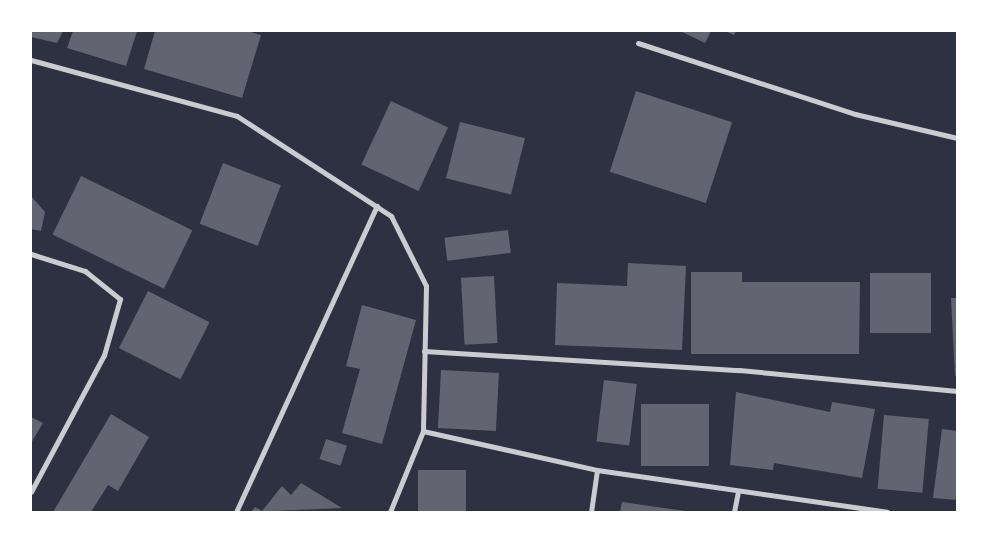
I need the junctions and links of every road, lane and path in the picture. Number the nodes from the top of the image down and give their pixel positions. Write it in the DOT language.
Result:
graph roads {
  1 [pos="638,43"];
  2 [pos="31,60"];
  3 [pos="957,138"];
  4 [pos="377,206"];
  5 [pos="31,254"];
  6 [pos="424,351"];
  7 [pos="957,391"];
  8 [pos="423,431"];
  9 [pos="598,470"];
  10 [pos="738,490"];
  11 [pos="31,492"];
  12 [pos="236,512"];
  13 [pos="390,512"];
  14 [pos="590,512"];
  15 [pos="734,512"];
  16 [pos="887,512"];
  1 -- 3 [label="street"];
  2 -- 4 [label="street"];
  4 -- 6 [label="street"];
  4 -- 12 [label="street"];
  5 -- 11 [label="street"];
  6 -- 7 [label="street"];
  6 -- 8 [label="street"];
  8 -- 9 [label="street"];
  8 -- 13 [label="street"];
  9 -- 10 [label="street"];
  9 -- 14 [label="street"];
  10 -- 15 [label="street"];
  10 -- 16 [label="street"];
}
